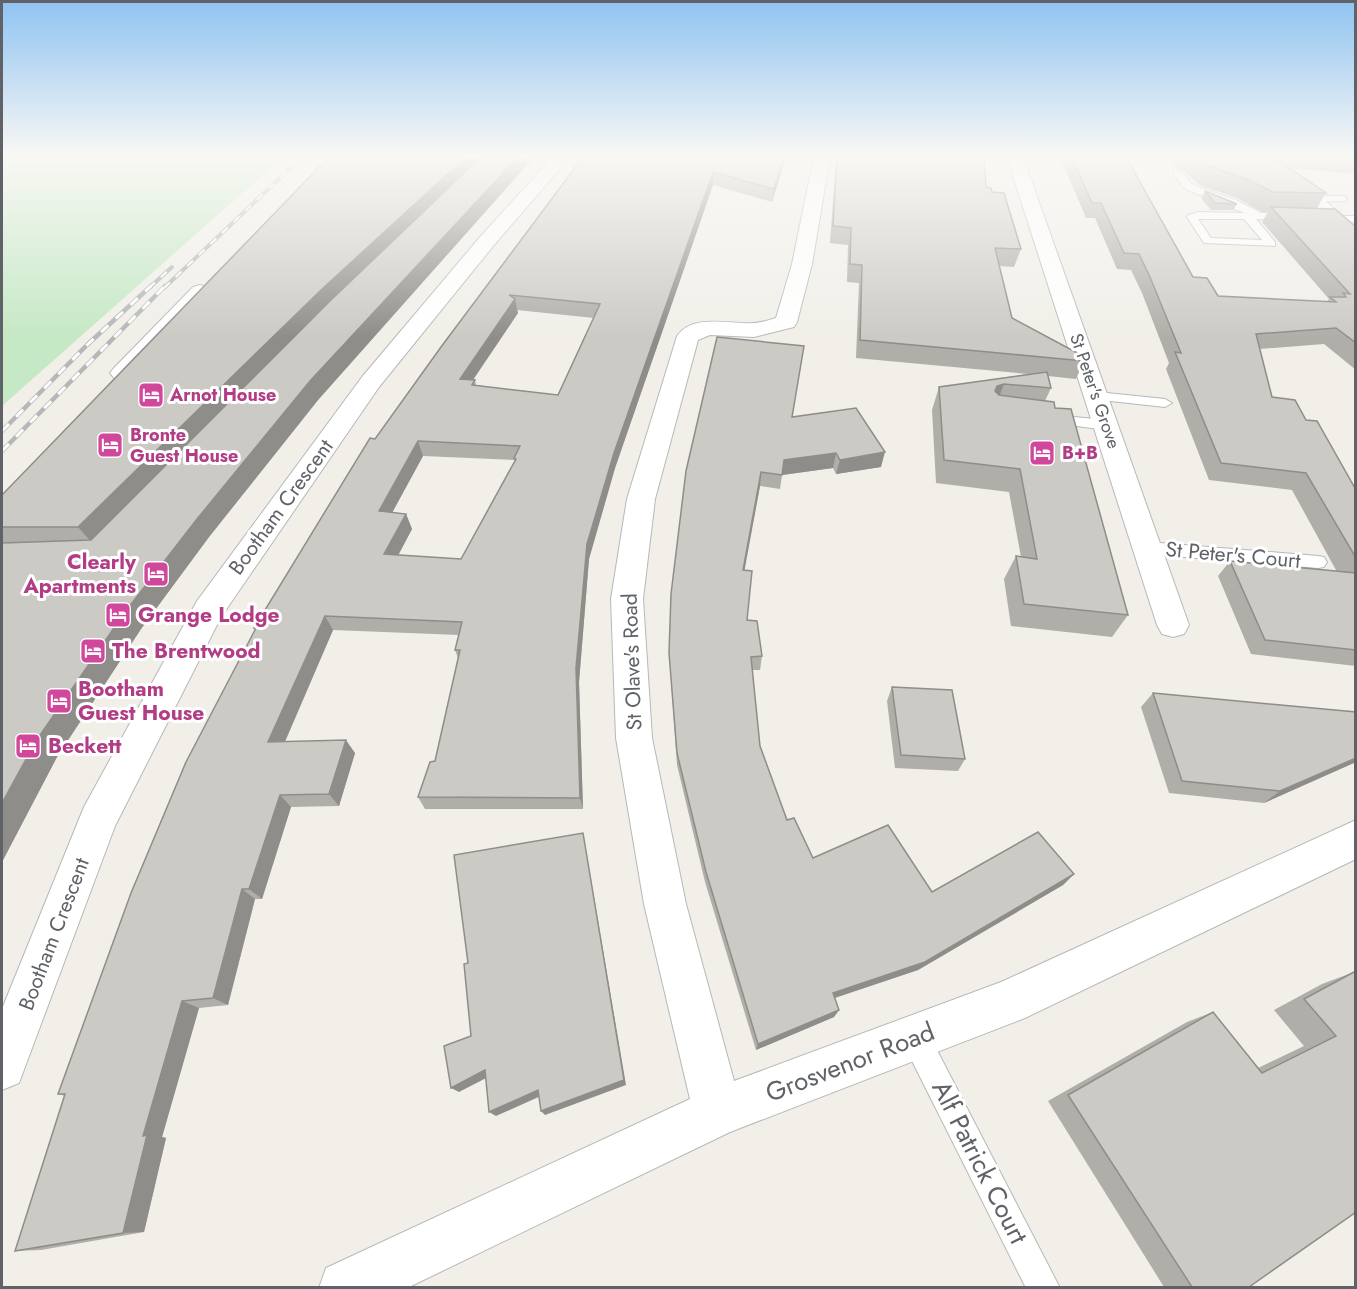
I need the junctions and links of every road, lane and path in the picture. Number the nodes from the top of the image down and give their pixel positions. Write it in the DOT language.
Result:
graph roads {
  1 [pos="508,217"];
  2 [pos="811,217"];
  3 [pos="1036,217"];
  4 [pos="1192,217"];
  5 [pos="1248,217"];
  6 [pos="1268,217"];
  7 [pos="1333,218"];
  8 [pos="1356,219"];
  9 [pos="1356,239"];
  10 [pos="215,276"];
  11 [pos="110,387"];
  12 [pos="1097,396"];
  13 [pos="1166,403"];
  14 [pos="1040,418"];
  15 [pos="1107,425"];
  16 [pos="1148,548"];
  17 [pos="1318,562"];
  18 [pos="1173,625"];
  19 [pos="1356,839"];
  20 [pos="915,1037"];
  21 [pos="2,1066"];
  22 [pos="718,1112"];
  23 [pos="346,1287"];
  24 [pos="1044,1287"];
  1 -- 21 [label="street, Bootham Crescent"];
  2 -- 22 [label="street, St Olave's Road"];
  3 -- 12 [label="street, St Peter's Grove"];
  4 -- 5 [label="lane"];
  6 -- 7 [label="lane"];
  7 -- 8 [label="lane"];
  7 -- 9 [label="street"];
  10 -- 11 [label="street"];
  12 -- 13 [label="lane"];
  12 -- 15 [label="street, St Peter's Grove"];
  14 -- 15 [label="lane"];
  15 -- 16 [label="street, St Peter's Grove"];
  16 -- 17 [label="lane, St Peter's Court"];
  16 -- 18 [label="street, St Peter's Grove"];
  19 -- 20 [label="street, Grosvenor Road"];
  20 -- 22 [label="street, Grosvenor Road"];
  20 -- 24 [label="lane, Alf Patrick Court"];
  22 -- 23 [label="street, Grosvenor Road"];
}
